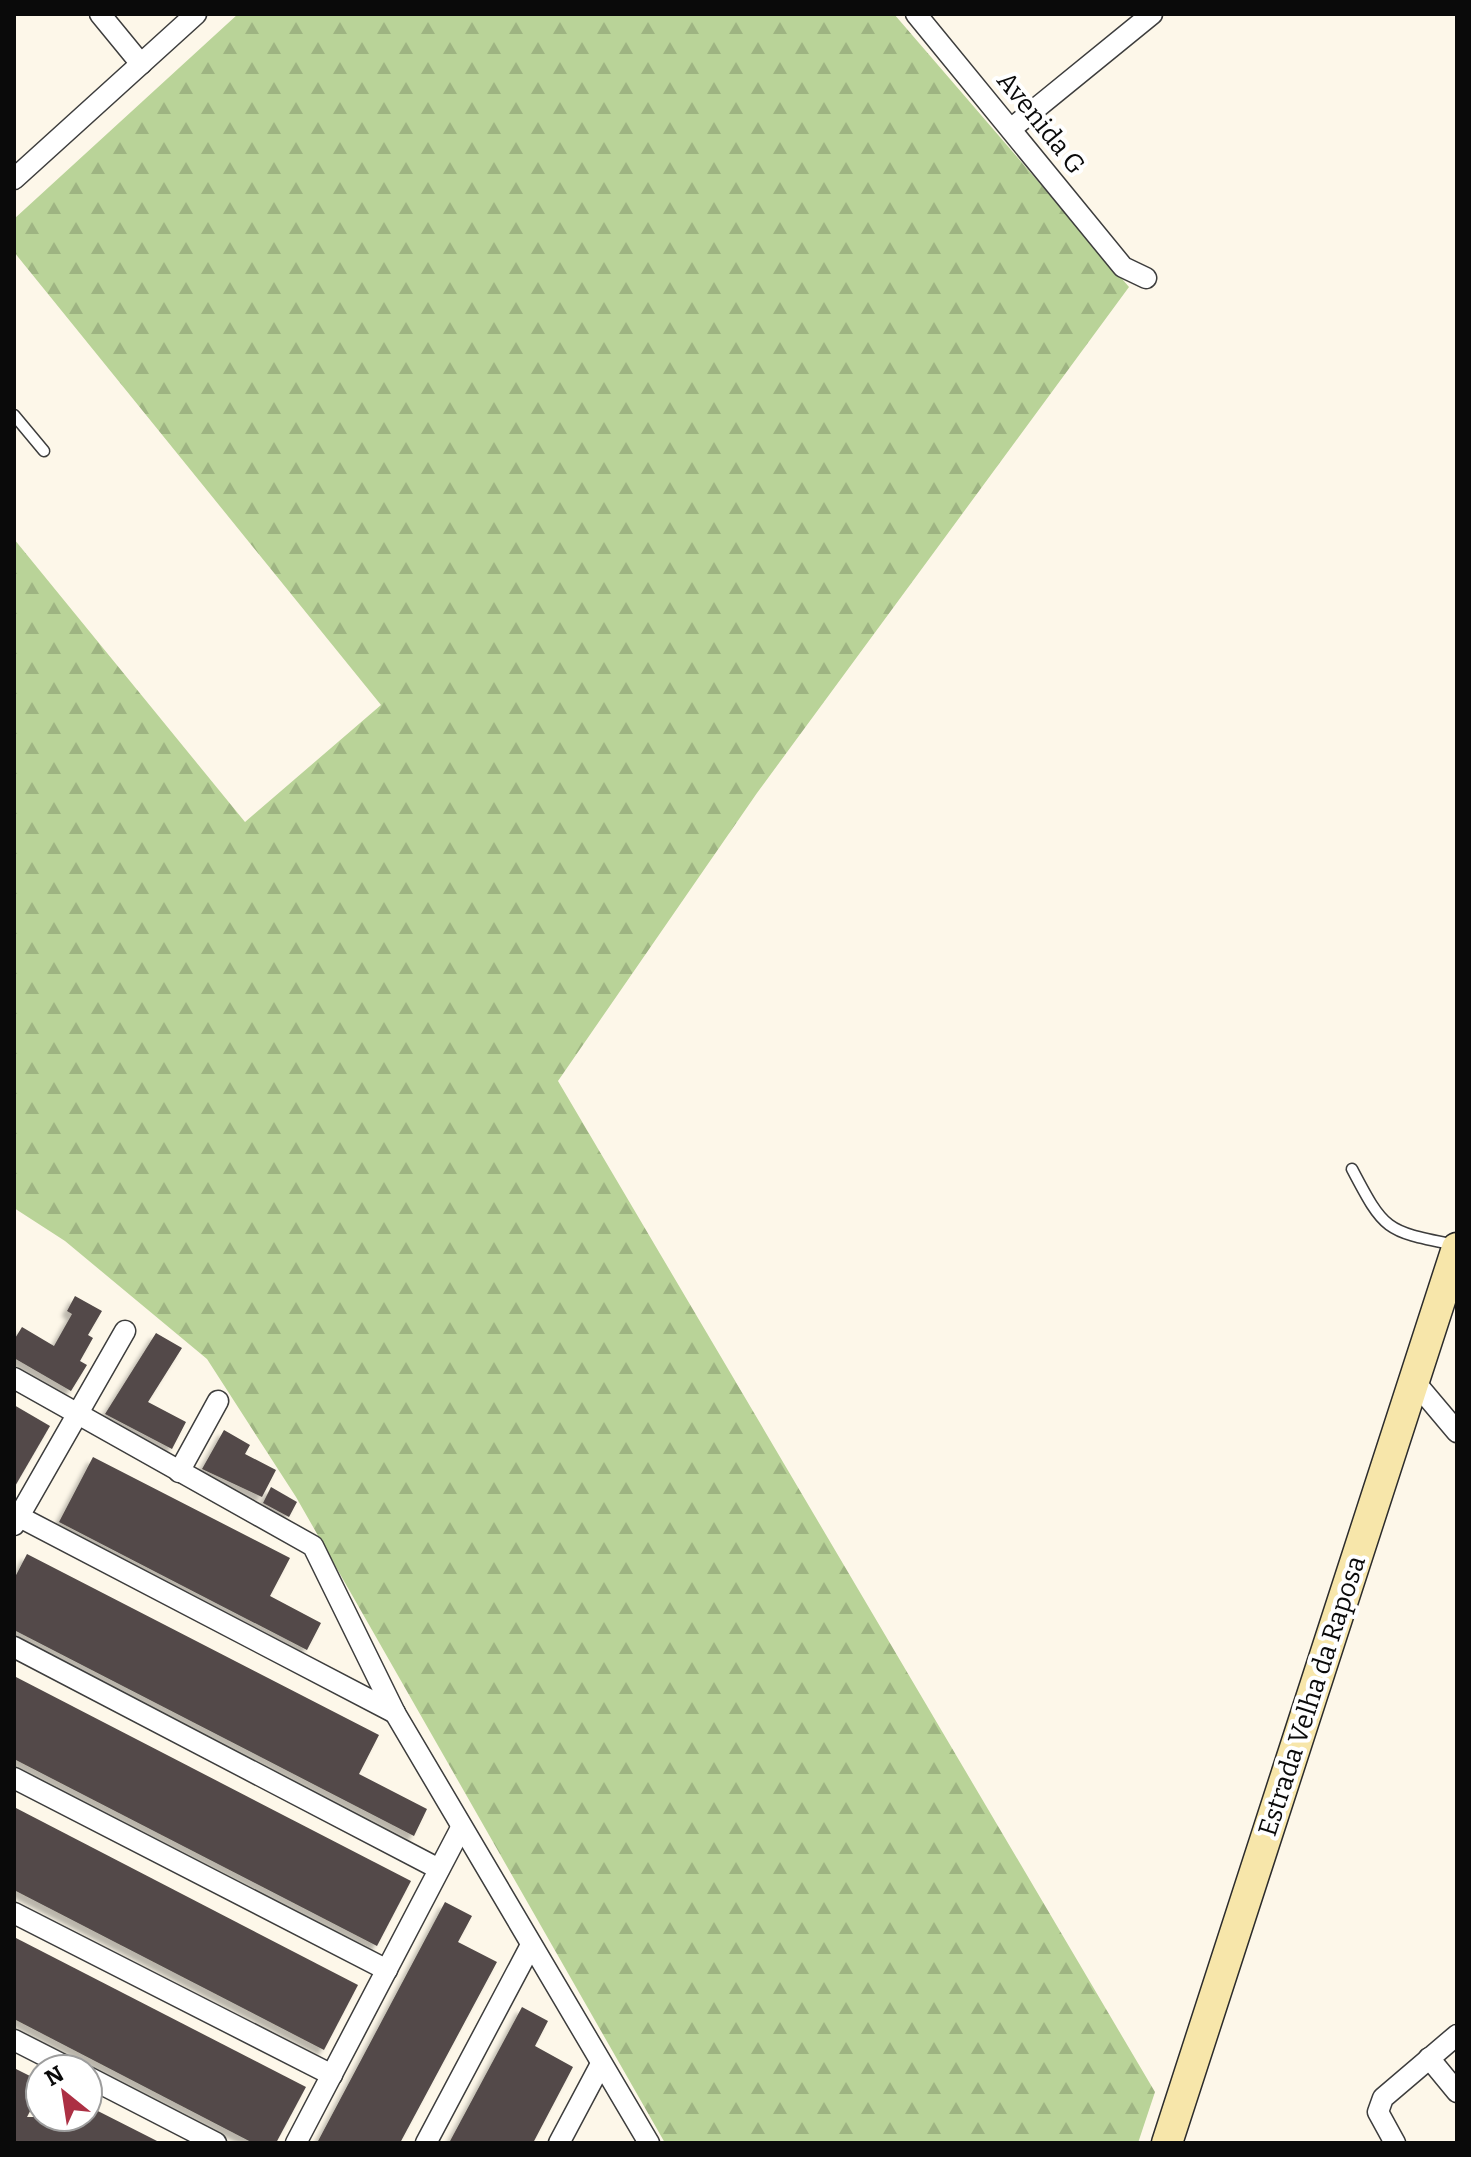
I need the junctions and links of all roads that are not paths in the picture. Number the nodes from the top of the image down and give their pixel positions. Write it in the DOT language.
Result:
graph roads {
  1 [pos="100,14"];
  2 [pos="196,14"];
  3 [pos="916,14"];
  4 [pos="1152,14"];
  5 [pos="141,64"];
  6 [pos="1012,128"];
  7 [pos="14,179"];
  8 [pos="1146,278"];
  9 [pos="14,415"];
  10 [pos="44,451"];
  11 [pos="1352,1169"];
  12 [pos="1457,1247"];
  13 [pos="125,1331"];
  14 [pos="14,1378"];
  15 [pos="1414,1381"];
  16 [pos="218,1401"];
  17 [pos="77,1415"];
  18 [pos="1457,1432"];
  19 [pos="179,1472"];
  20 [pos="16,1518"];
  21 [pos="14,1647"];
  22 [pos="395,1713"];
  23 [pos="14,1778"];
  24 [pos="461,1828"];
  25 [pos="439,1869"];
  26 [pos="14,1913"];
  27 [pos="530,1947"];
  28 [pos="387,1970"];
  29 [pos="1457,2035"];
  30 [pos="14,2040"];
  31 [pos="40,2053"];
  32 [pos="1429,2058"];
  33 [pos="601,2064"];
  34 [pos="332,2075"];
  35 [pos="104,2085"];
  36 [pos="1457,2092"];
  37 [pos="1175,2137"];
  38 [pos="216,2143"];
  39 [pos="296,2143"];
  40 [pos="426,2143"];
  41 [pos="559,2143"];
  42 [pos="649,2143"];
  43 [pos="1395,2143"];
  1 -- 5 [label="street"];
  2 -- 5 [label="street"];
  3 -- 6 [label="street, Avenida G"];
  4 -- 6 [label="street"];
  5 -- 7 [label="street"];
  6 -- 8 [label="street, Avenida G"];
  9 -- 10 [label="lane"];
  11 -- 12 [label="lane"];
  12 -- 15 [label="street, Estrada Velha da Raposa"];
  13 -- 17 [label="street"];
  14 -- 17 [label="street"];
  15 -- 18 [label="street"];
  15 -- 37 [label="street, Estrada Velha da Raposa"];
  16 -- 19 [label="street"];
  17 -- 19 [label="street"];
  17 -- 20 [label="street"];
  19 -- 22 [label="street"];
  20 -- 22 [label="street"];
  21 -- 25 [label="street"];
  22 -- 24 [label="street"];
  23 -- 28 [label="street"];
  24 -- 25 [label="street"];
  24 -- 27 [label="street"];
  25 -- 28 [label="street"];
  26 -- 34 [label="street"];
  27 -- 33 [label="street"];
  27 -- 40 [label="street"];
  28 -- 34 [label="street"];
  29 -- 32 [label="street"];
  30 -- 31 [label="street"];
  32 -- 36 [label="street"];
  32 -- 43 [label="street"];
  33 -- 41 [label="street"];
  33 -- 42 [label="street"];
  34 -- 39 [label="street"];
  35 -- 38 [label="street"];
}
